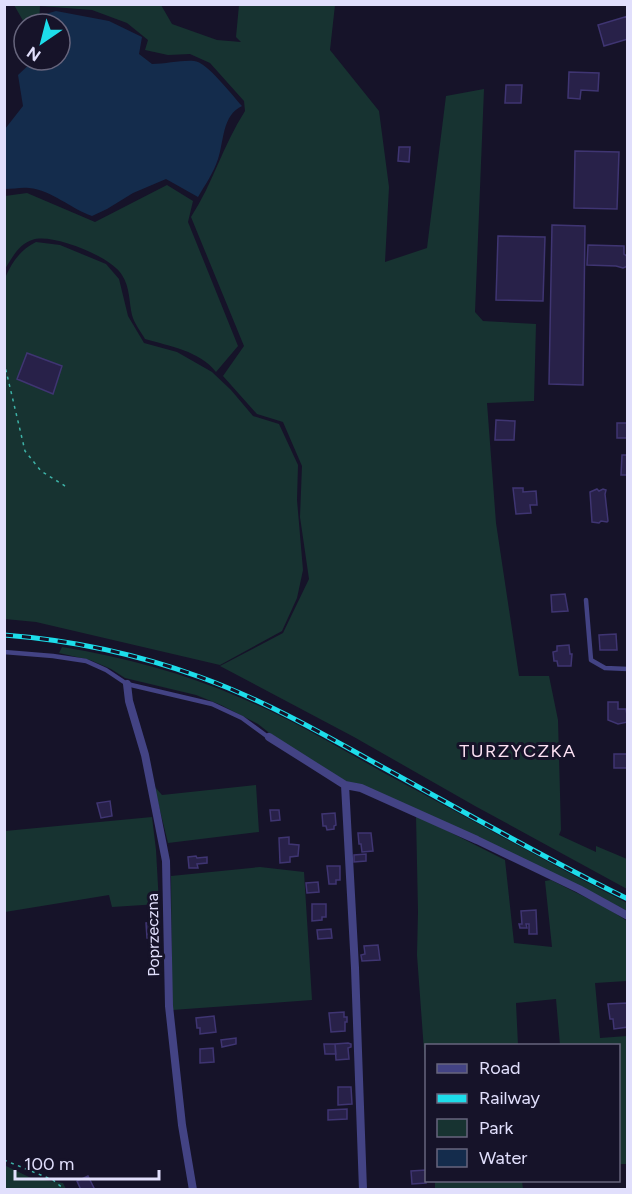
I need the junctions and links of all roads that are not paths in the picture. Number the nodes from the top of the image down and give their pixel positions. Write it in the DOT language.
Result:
graph roads {
  1 [pos="586,600"];
  2 [pos="4,652"];
  3 [pos="627,669"];
  4 [pos="126,684"];
  5 [pos="268,737"];
  6 [pos="345,785"];
  7 [pos="627,916"];
  8 [pos="193,1190"];
  9 [pos="363,1190"];
  1 -- 3 [label="lane"];
  2 -- 4 [label="lane"];
  4 -- 5 [label="lane"];
  4 -- 8 [label="street, Poprzeczna"];
  5 -- 6 [label="street"];
  6 -- 7 [label="street"];
  6 -- 9 [label="street"];
}
